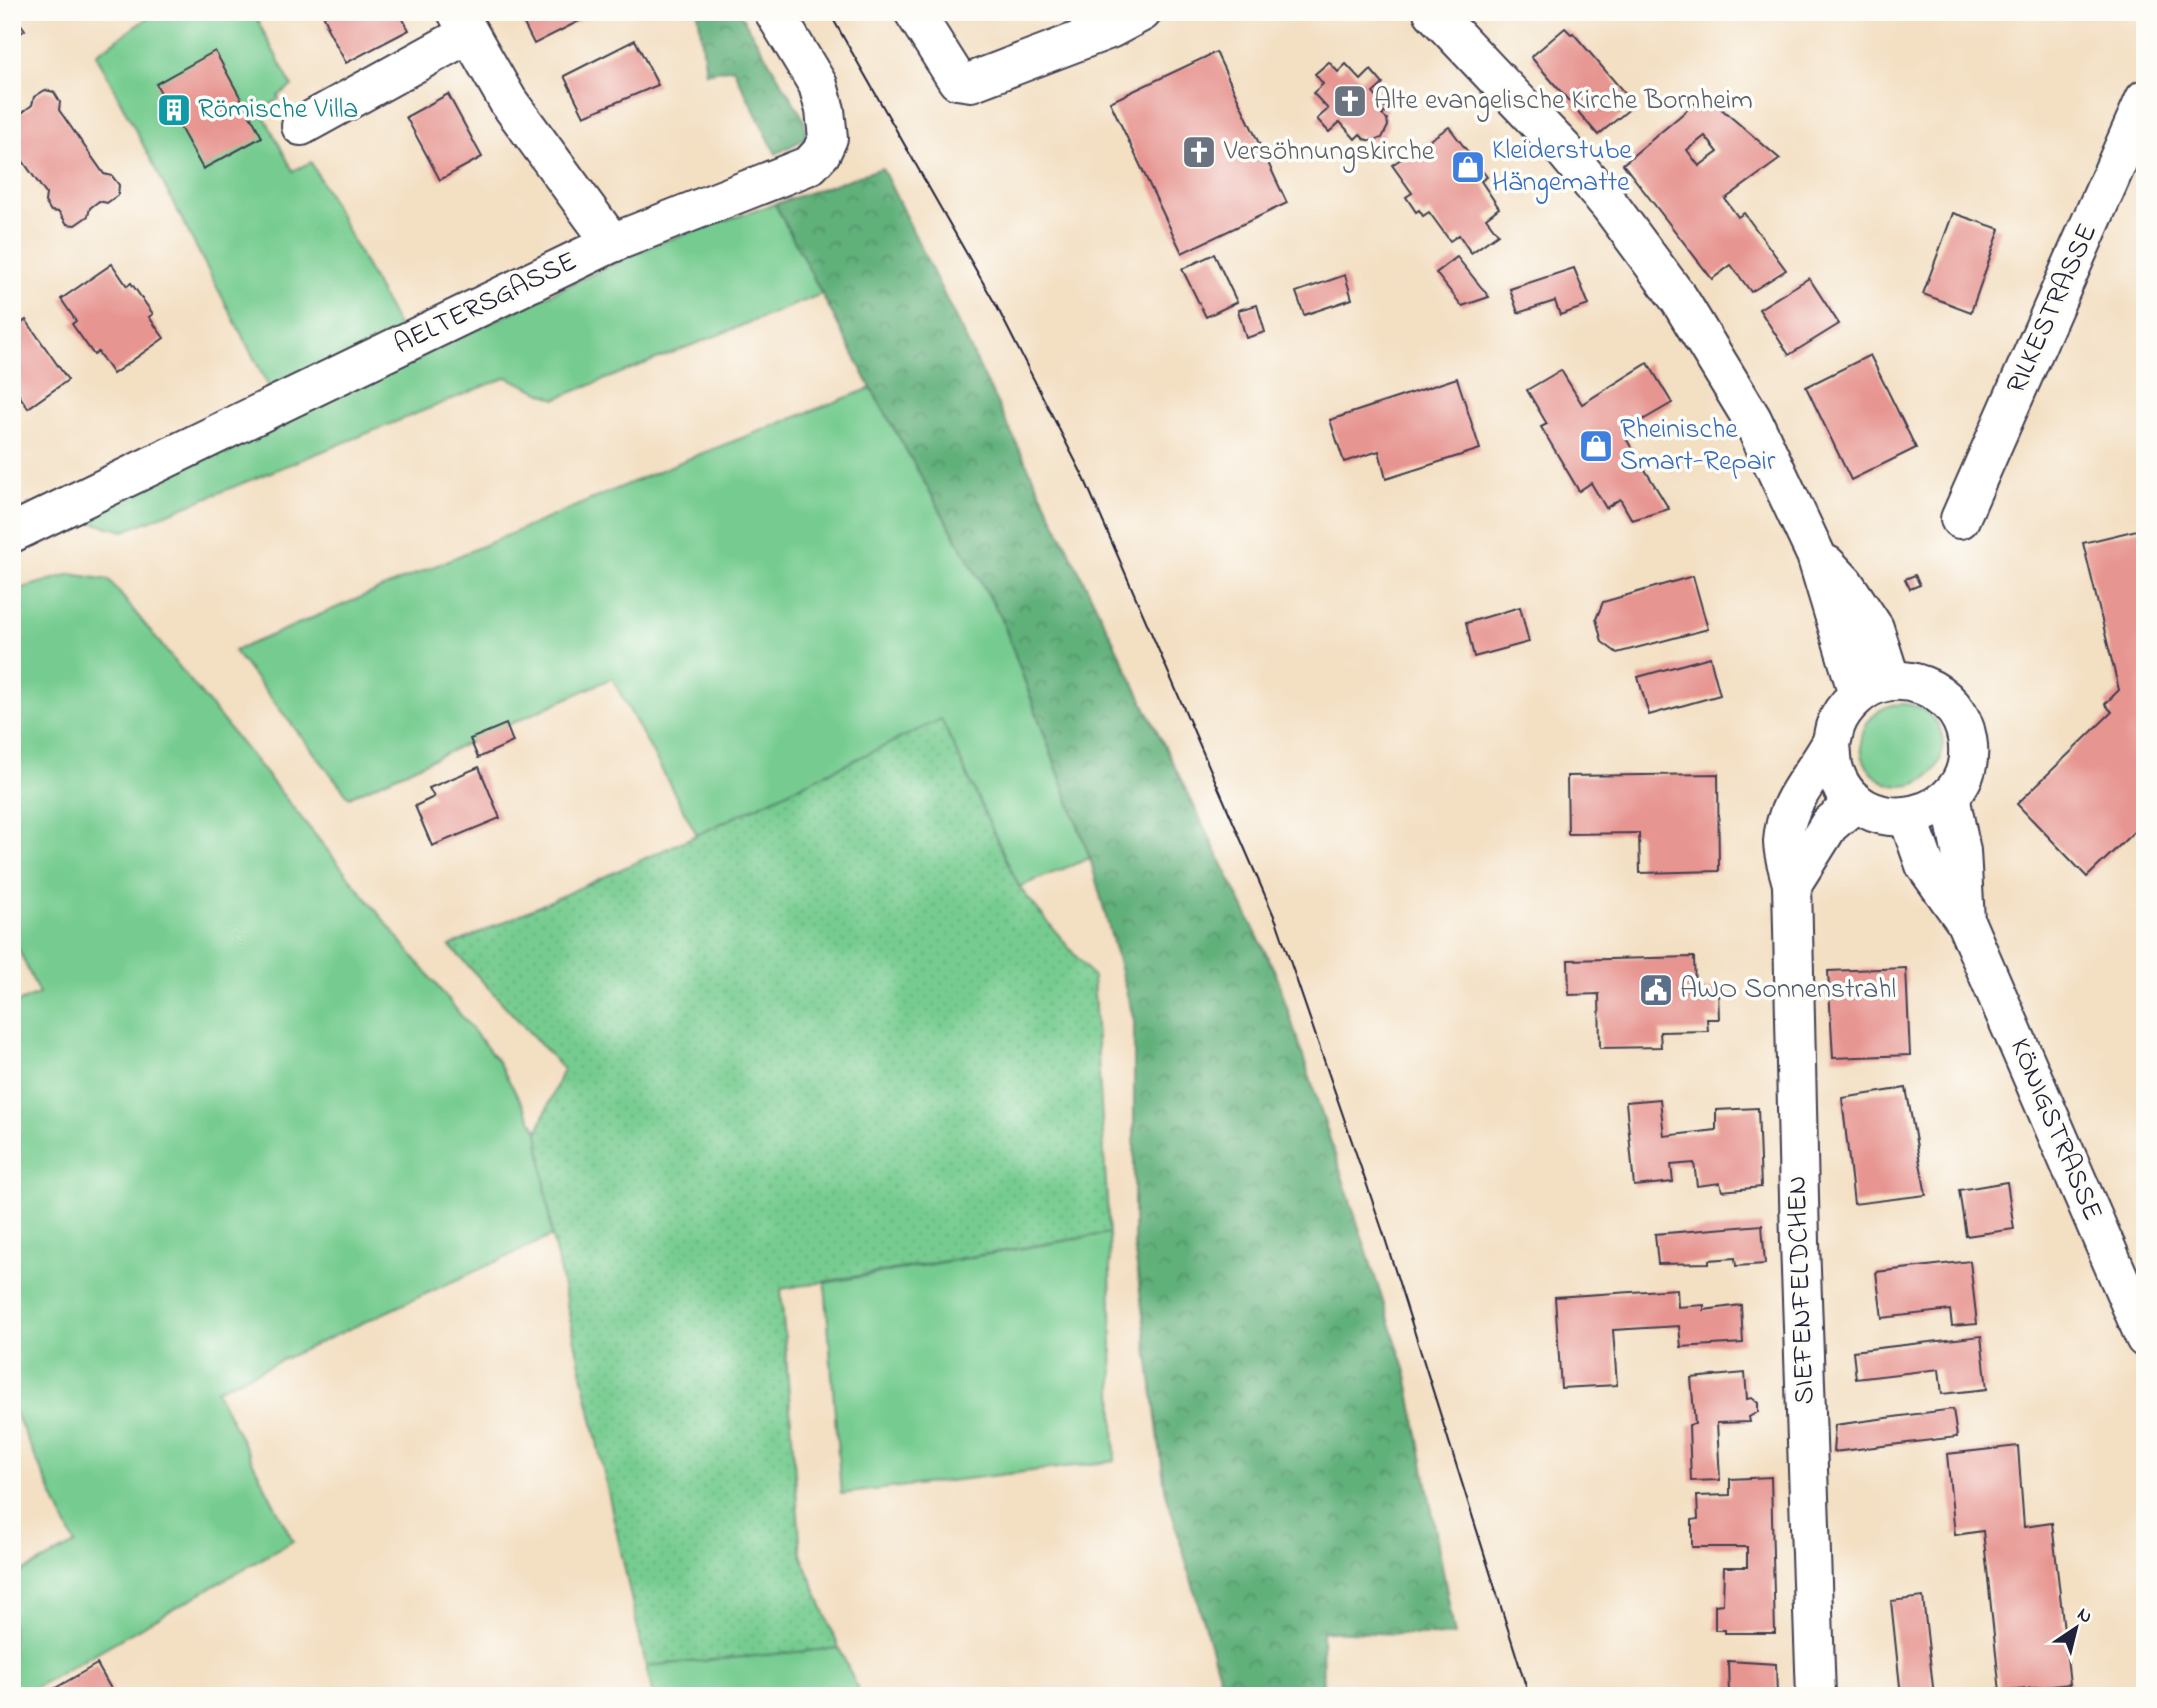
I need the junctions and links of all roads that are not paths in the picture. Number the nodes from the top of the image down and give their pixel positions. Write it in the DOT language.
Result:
graph roads {
  1 [pos="774,12"];
  2 [pos="915,12"];
  3 [pos="1142,12"];
  4 [pos="1433,12"];
  5 [pos="463,23"];
  6 [pos="2145,99"];
  7 [pos="301,126"];
  8 [pos="612,243"];
  9 [pos="1960,519"];
  10 [pos="12,533"];
  11 [pos="1875,688"];
  12 [pos="1831,745"];
  13 [pos="1950,796"];
  14 [pos="1856,802"];
  15 [pos="1908,817"];
  16 [pos="1792,884"];
  17 [pos="1965,921"];
  18 [pos="2145,1338"];
  19 [pos="1816,1696"];
  1 -- 8 [label="street, AELTERSGASSE"];
  2 -- 3 [label="street"];
  4 -- 11 [label="street"];
  5 -- 7 [label="street"];
  5 -- 8 [label="street"];
  6 -- 9 [label="street, RILKESTRASSE"];
  8 -- 10 [label="street, AELTERSGASSE"];
  11 -- 12 [label="street"];
  11 -- 13 [label="street"];
  12 -- 14 [label="street"];
  12 -- 16 [label="street, SIEFENFELDCHEN"];
  13 -- 15 [label="street"];
  13 -- 17 [label="street, KÖNIGSTRASSE"];
  14 -- 15 [label="street"];
  14 -- 16 [label="street"];
  15 -- 17 [label="street, KÖNIGSTRASSE"];
  16 -- 19 [label="street, SIEFENFELDCHEN"];
  17 -- 18 [label="street, KÖNIGSTRASSE"];
}
